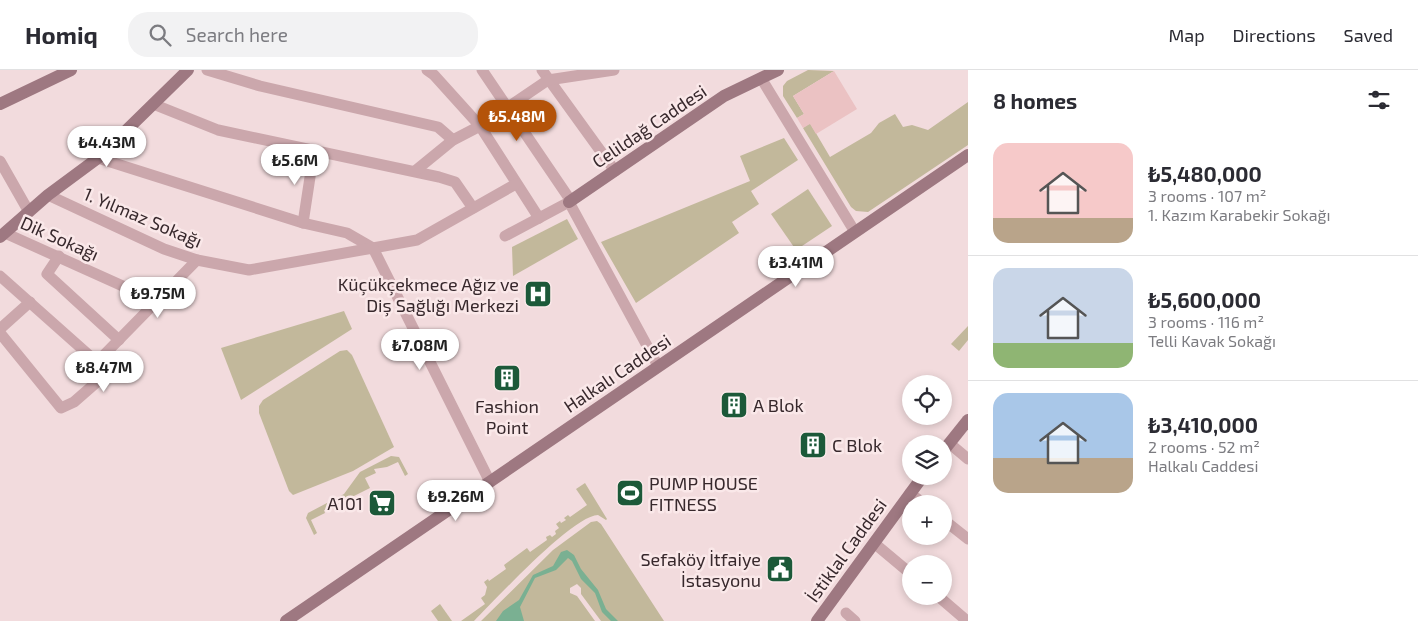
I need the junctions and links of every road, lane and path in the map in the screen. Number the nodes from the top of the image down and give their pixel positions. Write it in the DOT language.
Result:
graph roads {
  1 [pos="71,70"];
  2 [pos="188,70"];
  3 [pos="207,70"];
  4 [pos="427,70"];
  5 [pos="482,70"];
  6 [pos="614,70"];
  7 [pos="778,70"];
  8 [pos="545,75"];
  9 [pos="761,78"];
  10 [pos="0,104"];
  11 [pos="153,104"];
  12 [pos="508,106"];
  13 [pos="480,126"];
  14 [pos="453,140"];
  15 [pos="314,152"];
  16 [pos="968,154"];
  17 [pos="98,158"];
  18 [pos="0,161"];
  19 [pos="415,171"];
  20 [pos="615,171"];
  21 [pos="516,184"];
  22 [pos="48,195"];
  23 [pos="570,201"];
  24 [pos="473,208"];
  25 [pos="28,212"];
  26 [pos="539,218"];
  27 [pos="303,223"];
  28 [pos="855,232"];
  29 [pos="2,235"];
  30 [pos="505,236"];
  31 [pos="373,248"];
  32 [pos="60,256"];
  33 [pos="197,260"];
  34 [pos="0,276"];
  35 [pos="156,301"];
  36 [pos="30,302"];
  37 [pos="0,329"];
  38 [pos="0,333"];
  39 [pos="119,340"];
  40 [pos="100,359"];
  41 [pos="658,366"];
  42 [pos="968,420"];
  43 [pos="952,440"];
  44 [pos="952,450"];
  45 [pos="968,459"];
  46 [pos="490,482"];
  47 [pos="916,485"];
  48 [pos="910,493"];
  49 [pos="913,495"];
  50 [pos="952,526"];
  51 [pos="968,539"];
  52 [pos="874,542"];
  53 [pos="902,566"];
  54 [pos="948,605"];
  55 [pos="846,613"];
  56 [pos="286,621"];
  57 [pos="816,621"];
  58 [pos="856,621"];
  59 [pos="967,621"];
  1 -- 10 [label="main road"];
  2 -- 11 [label="main road"];
  3 -- 14 [label="street"];
  4 -- 13 [label="street"];
  5 -- 12 [label="street"];
  6 -- 8 [label="street"];
  7 -- 9 [label="main road, Celildağ Caddesi"];
  8 -- 12 [label="street"];
  8 -- 20 [label="street"];
  9 -- 20 [label="main road, Celildağ Caddesi"];
  9 -- 28 [label="street"];
  11 -- 15 [label="street"];
  11 -- 17 [label="main road"];
  12 -- 13 [label="street"];
  12 -- 23 [label="street"];
  13 -- 14 [label="street"];
  13 -- 21 [label="street"];
  14 -- 19 [label="street"];
  15 -- 19 [label="street"];
  15 -- 27 [label="street"];
  16 -- 28 [label="main road, Halkalı Caddesi"];
  17 -- 22 [label="main road"];
  17 -- 27 [label="street"];
  18 -- 25 [label="street"];
  19 -- 24 [label="street"];
  20 -- 23 [label="main road, Celildağ Caddesi"];
  21 -- 24 [label="street, 1. Yılmaz Sokağı"];
  21 -- 26 [label="street"];
  22 -- 25 [label="main road"];
  22 -- 33 [label="street, 1. Yılmaz Sokağı"];
  23 -- 26 [label="street"];
  23 -- 41 [label="street"];
  24 -- 31 [label="street, 1. Yılmaz Sokağı"];
  25 -- 29 [label="main road"];
  26 -- 30 [label="street"];
  27 -- 31 [label="street"];
  28 -- 41 [label="main road, Halkalı Caddesi"];
  29 -- 32 [label="street, Dik Sokağı"];
  31 -- 33 [label="street, 1. Yılmaz Sokağı"];
  31 -- 46 [label="street"];
  32 -- 35 [label="street, Dik Sokağı"];
  32 -- 39 [label="street"];
  33 -- 35 [label="street"];
  34 -- 36 [label="street"];
  35 -- 39 [label="street"];
  36 -- 37 [label="street"];
  36 -- 40 [label="street"];
  38 -- 40 [label="street"];
  39 -- 40 [label="street"];
  41 -- 46 [label="main road, Halkalı Caddesi"];
  42 -- 43 [label="main road"];
  44 -- 45 [label="street"];
  46 -- 56 [label="main road, Halkalı Caddesi"];
  47 -- 48 [label="main road, İstiklal Caddesi"];
  48 -- 49 [label="street"];
  48 -- 52 [label="main road, İstiklal Caddesi"];
  50 -- 51 [label="street"];
  52 -- 53 [label="street"];
  52 -- 57 [label="main road, İstiklal Caddesi"];
  54 -- 59 [label="street"];
  55 -- 58 [label="street"];
}
